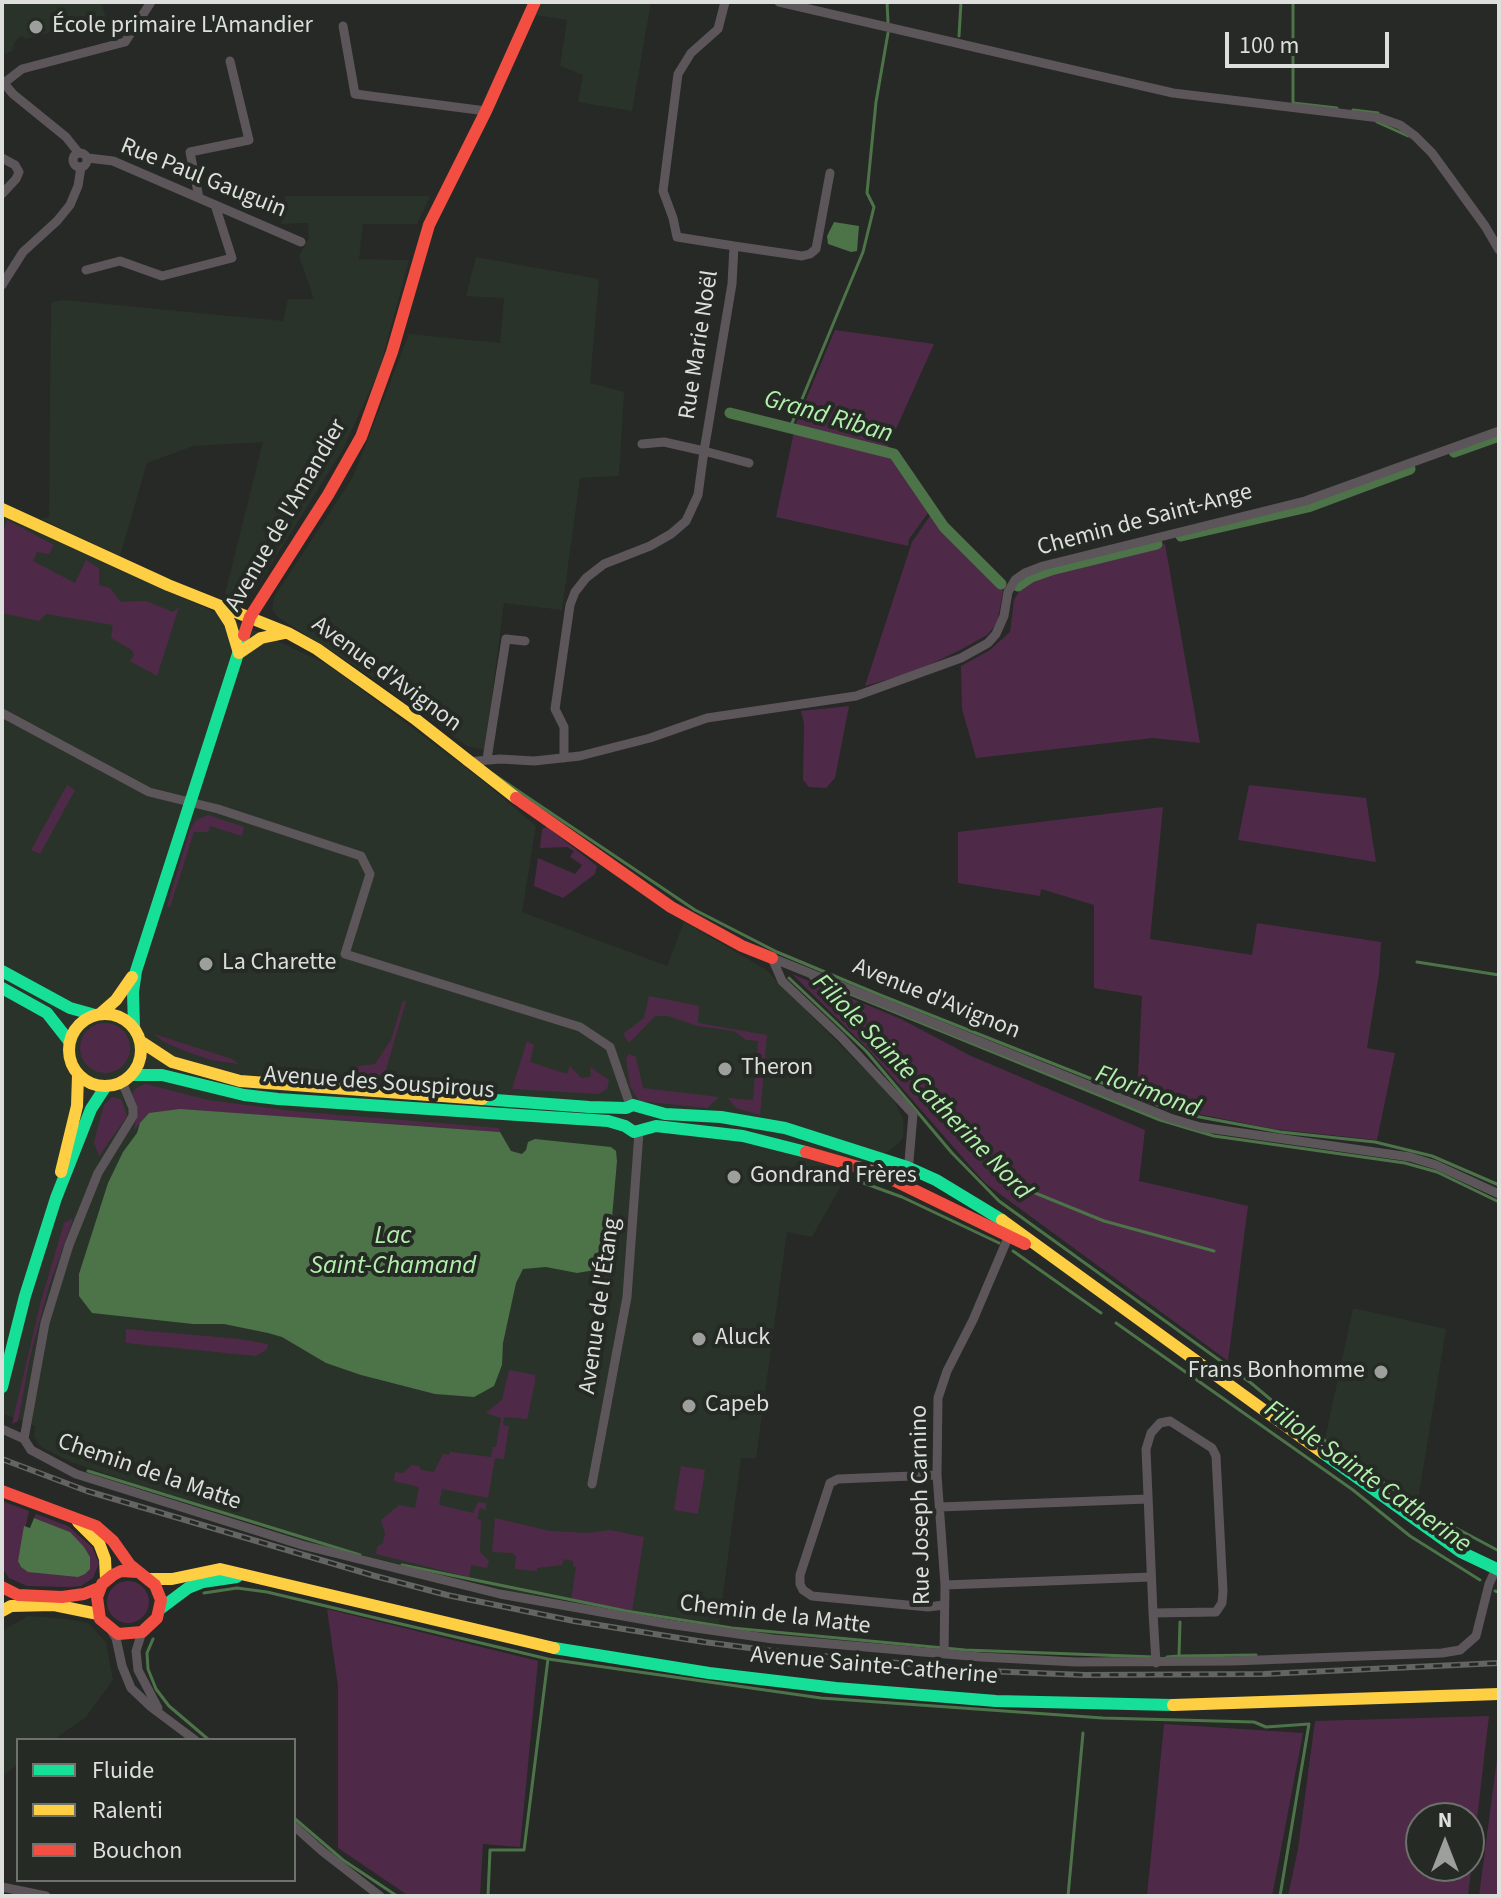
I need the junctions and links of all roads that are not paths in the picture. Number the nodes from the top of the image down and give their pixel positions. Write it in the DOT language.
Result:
graph roads {
  1 [pos="151,2"];
  2 [pos="535,2"];
  3 [pos="725,2"];
  4 [pos="779,2"];
  5 [pos="343,26"];
  6 [pos="230,61"];
  7 [pos="3,82"];
  8 [pos="486,111"];
  9 [pos="78,152"];
  10 [pos="2,158"];
  11 [pos="88,158"];
  12 [pos="81,167"];
  13 [pos="830,173"];
  14 [pos="2,194"];
  15 [pos="199,198"];
  16 [pos="215,205"];
  17 [pos="301,242"];
  18 [pos="734,246"];
  19 [pos="1499,250"];
  20 [pos="6,269"];
  21 [pos="86,270"];
  22 [pos="2,285"];
  23 [pos="1499,431"];
  24 [pos="642,444"];
  25 [pos="704,451"];
  26 [pos="749,463"];
  27 [pos="2,509"];
  28 [pos="219,606"];
  29 [pos="250,617"];
  30 [pos="288,633"];
  31 [pos="525,641"];
  32 [pos="239,653"];
  33 [pos="2,713"];
  34 [pos="564,758"];
  35 [pos="487,759"];
  36 [pos="467,762"];
  37 [pos="189,802"];
  38 [pos="772,958"];
  39 [pos="2,971"];
  40 [pos="136,971"];
  41 [pos="2,988"];
  42 [pos="97,1014"];
  43 [pos="134,1028"];
  44 [pos="69,1041"];
  45 [pos="140,1041"];
  46 [pos="78,1075"];
  47 [pos="126,1078"];
  48 [pos="106,1086"];
  49 [pos="628,1107"];
  50 [pos="643,1110"];
  51 [pos="625,1126"];
  52 [pos="643,1130"];
  53 [pos="907,1167"];
  54 [pos="900,1183"];
  55 [pos="1499,1194"];
  56 [pos="56,1198"];
  57 [pos="1010,1231"];
  58 [pos="2,1387"];
  59 [pos="2,1429"];
  60 [pos="24,1439"];
  61 [pos="937,1475"];
  62 [pos="592,1484"];
  63 [pos="2,1491"];
  64 [pos="1147,1499"];
  65 [pos="940,1507"];
  66 [pos="73,1517"];
  67 [pos="1497,1569"];
  68 [pos="144,1576"];
  69 [pos="256,1576"];
  70 [pos="1151,1577"];
  71 [pos="103,1584"];
  72 [pos="945,1585"];
  73 [pos="2,1587"];
  74 [pos="944,1605"];
  75 [pos="160,1609"];
  76 [pos="2,1611"];
  77 [pos="1153,1613"];
  78 [pos="98,1614"];
  79 [pos="111,1630"];
  80 [pos="142,1632"];
  81 [pos="944,1654"];
  82 [pos="1156,1663"];
  83 [pos="1499,1694"];
  84 [pos="163,1714"];
  85 [pos="193,1738"];
  86 [pos="296,1828"];
  87 [pos="2,1887"];
  88 [pos="46,1896"];
  89 [pos="380,1896"];
  1 -- 7 [label="street"];
  2 -- 8 [label="main road, Avenue de l'Amandier"];
  3 -- 18 [label="street, Rue Marie Noël"];
  4 -- 19 [label="street"];
  5 -- 8 [label="street"];
  6 -- 15 [label="street"];
  7 -- 9 [label="street"];
  8 -- 29 [label="main road, Avenue de l'Amandier"];
  9 -- 11 [label="street"];
  9 -- 12 [label="street"];
  10 -- 14 [label="street"];
  11 -- 12 [label="street"];
  11 -- 15 [label="street, Rue Paul Gauguin"];
  12 -- 20 [label="street"];
  13 -- 18 [label="street, Rue Marie Noël"];
  15 -- 16 [label="street, Rue Paul Gauguin"];
  16 -- 17 [label="street, Rue Paul Gauguin"];
  16 -- 21 [label="street"];
  18 -- 25 [label="street, Rue Marie Noël"];
  20 -- 22 [label="street"];
  23 -- 34 [label="street, Chemin de Saint-Ange"];
  24 -- 25 [label="street, Rue Marie Noël"];
  25 -- 26 [label="street"];
  25 -- 34 [label="street, Rue Marie Noël"];
  27 -- 28 [label="main road, Avenue d'Avignon"];
  28 -- 29 [label="main road, Avenue d'Avignon"];
  28 -- 32 [label="main road"];
  29 -- 30 [label="main road, Avenue d'Avignon"];
  29 -- 32 [label="main road, Avenue de l'Amandier"];
  30 -- 32 [label="main road"];
  30 -- 36 [label="main road, Avenue d'Avignon"];
  31 -- 35 [label="street"];
  32 -- 37 [label="main road, Avenue de l'Amandier"];
  33 -- 37 [label="street"];
  34 -- 35 [label="street, Chemin de Saint-Ange"];
  35 -- 36 [label="street, Chemin de Saint-Ange"];
  36 -- 38 [label="main road, Avenue d'Avignon"];
  37 -- 40 [label="main road, Avenue de l'Amandier"];
  37 -- 49 [label="street"];
  38 -- 53 [label="street"];
  38 -- 55 [label="street, Avenue d'Avignon"];
  39 -- 42 [label="main road"];
  40 -- 42 [label="main road, Avenue de l'Amandier"];
  40 -- 43 [label="main road, Avenue de l'Amandier"];
  41 -- 44 [label="main road"];
  42 -- 43 [label="main road"];
  42 -- 44 [label="main road"];
  43 -- 45 [label="main road"];
  44 -- 46 [label="main road"];
  45 -- 47 [label="main road"];
  45 -- 49 [label="main road, Avenue des Souspirous"];
  46 -- 48 [label="main road"];
  46 -- 56 [label="main road"];
  47 -- 48 [label="main road"];
  47 -- 51 [label="main road, Avenue des Souspirous"];
  47 -- 60 [label="street"];
  48 -- 56 [label="main road"];
  49 -- 50 [label="main road"];
  49 -- 51 [label="main road"];
  50 -- 52 [label="main road"];
  50 -- 53 [label="main road"];
  51 -- 52 [label="main road"];
  52 -- 54 [label="main road"];
  52 -- 62 [label="street, Avenue de l'Étang"];
  53 -- 54 [label="street"];
  53 -- 57 [label="main road"];
  54 -- 57 [label="main road"];
  56 -- 58 [label="main road"];
  57 -- 61 [label="street, Rue Joseph Carnino"];
  57 -- 67 [label="main road"];
  59 -- 60 [label="street, Chemin de la Matte"];
  60 -- 81 [label="street, Chemin de la Matte"];
  61 -- 65 [label="street, Rue Joseph Carnino"];
  61 -- 74 [label="street"];
  63 -- 66 [label="main road"];
  64 -- 65 [label="street"];
  64 -- 70 [label="street"];
  64 -- 77 [label="street"];
  65 -- 72 [label="street, Rue Joseph Carnino"];
  66 -- 68 [label="main road"];
  66 -- 71 [label="main road"];
  67 -- 82 [label="street, Chemin de la Matte"];
  68 -- 69 [label="main road"];
  68 -- 71 [label="main road"];
  68 -- 75 [label="main road"];
  69 -- 75 [label="main road"];
  69 -- 83 [label="main road, Avenue Sainte-Catherine"];
  70 -- 72 [label="street"];
  70 -- 77 [label="street"];
  71 -- 73 [label="main road"];
  71 -- 78 [label="main road"];
  72 -- 74 [label="street, Rue Joseph Carnino"];
  74 -- 81 [label="street, Rue Joseph Carnino"];
  75 -- 80 [label="main road"];
  76 -- 78 [label="main road"];
  77 -- 82 [label="street"];
  78 -- 79 [label="main road"];
  79 -- 80 [label="main road"];
  79 -- 84 [label="street"];
  80 -- 84 [label="street"];
  81 -- 82 [label="street, Chemin de la Matte"];
  84 -- 85 [label="street"];
  86 -- 89 [label="street"];
  87 -- 88 [label="street"];
}
